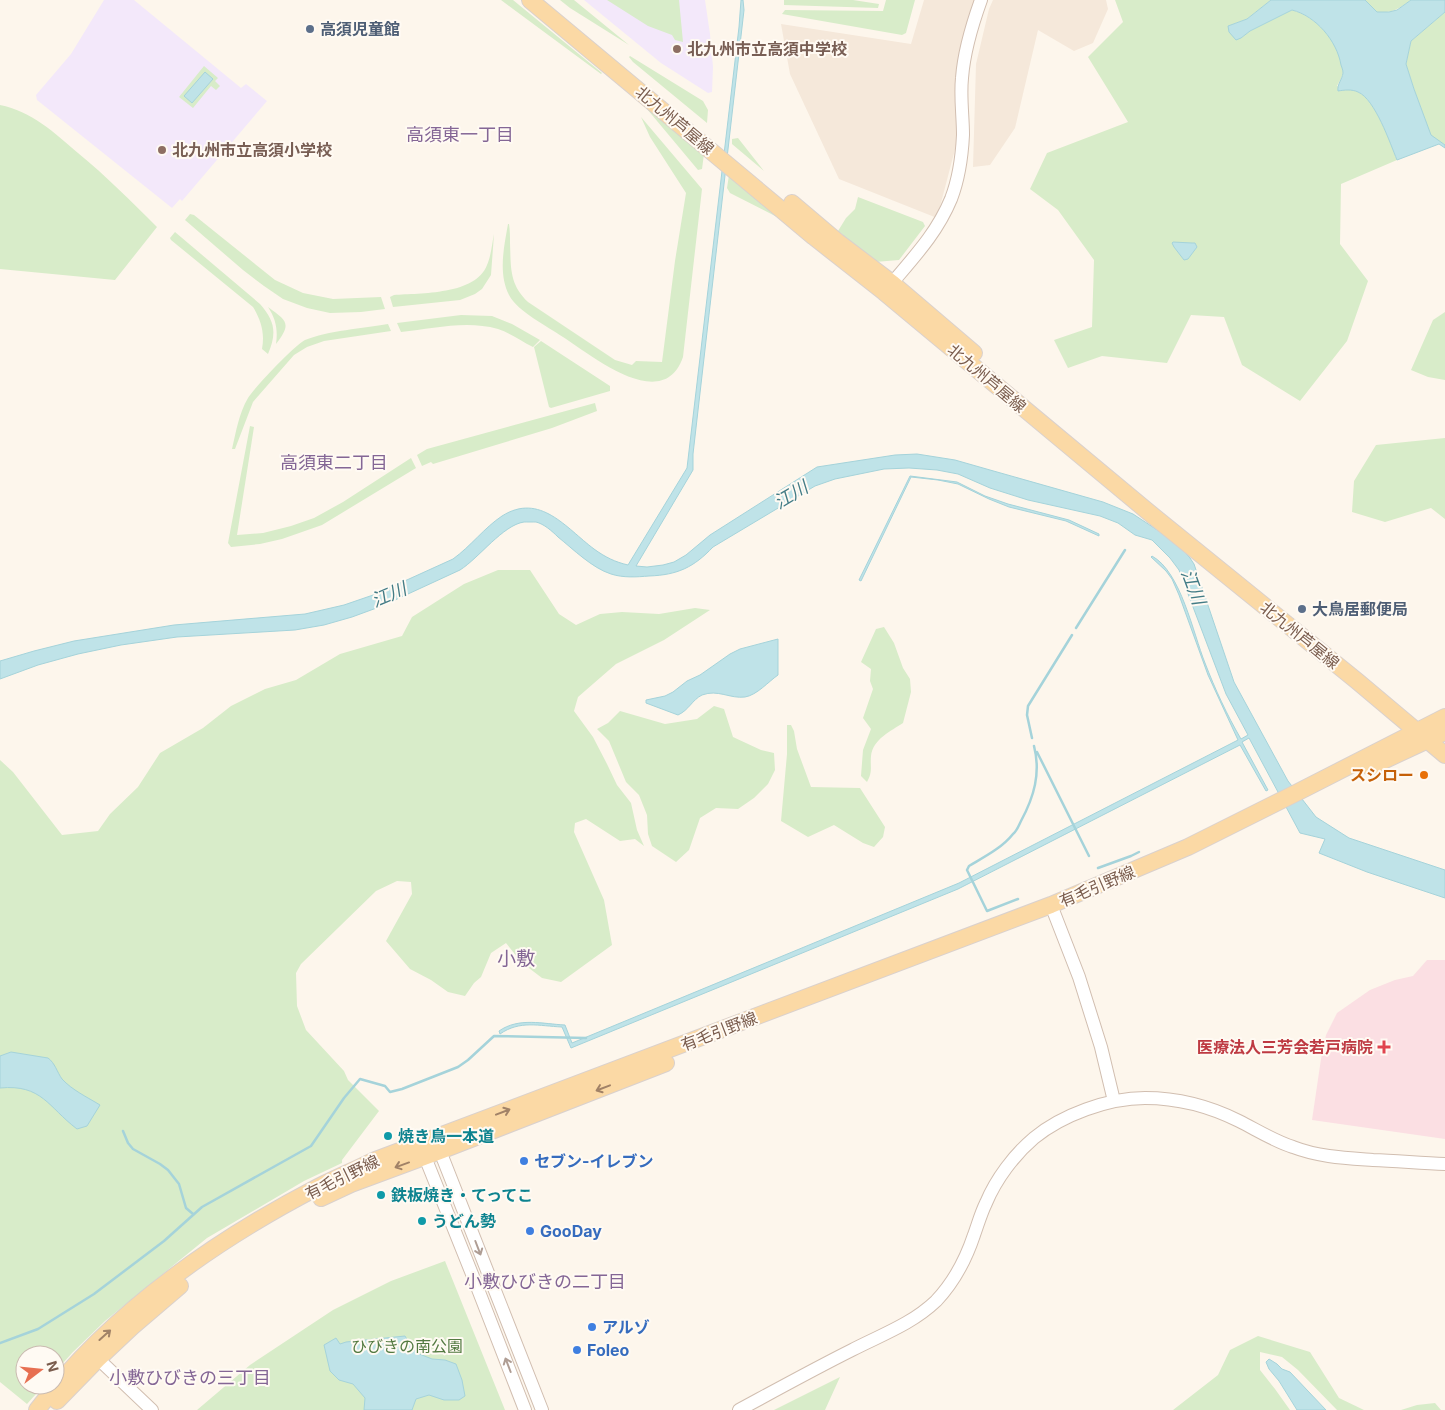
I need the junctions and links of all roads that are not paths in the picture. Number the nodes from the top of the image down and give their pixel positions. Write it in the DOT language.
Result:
graph roads {
  1 [pos="530,0"];
  2 [pos="546,0"];
  3 [pos="981,0"];
  4 [pos="704,137"];
  5 [pos="888,288"];
  6 [pos="1445,717"];
  7 [pos="1433,734"];
  8 [pos="1445,755"];
  9 [pos="1053,910"];
  10 [pos="1114,1101"];
  11 [pos="436,1145"];
  12 [pos="424,1157"];
  13 [pos="1445,1164"];
  14 [pos="94,1354"];
  15 [pos="37,1410"];
  16 [pos="50,1410"];
  17 [pos="152,1410"];
  18 [pos="525,1410"];
  19 [pos="542,1410"];
  20 [pos="739,1410"];
  1 -- 4 [label="main road, 北九州芦屋線"];
  2 -- 4 [label="main road, 北九州芦屋線"];
  3 -- 5 [label="street"];
  4 -- 5 [label="main road, 北九州芦屋線"];
  5 -- 7 [label="main road, 北九州芦屋線"];
  6 -- 7 [label="main road, 有毛引野線"];
  7 -- 8 [label="main road, 北九州芦屋線"];
  7 -- 9 [label="main road, 有毛引野線"];
  9 -- 10 [label="street"];
  9 -- 11 [label="main road, 有毛引野線"];
  10 -- 13 [label="street"];
  10 -- 20 [label="street"];
  11 -- 12 [label="main road, 有毛引野線"];
  14 -- 11 [label="main road, 有毛引野線, one-way"];
  11 -- 19 [label="street, one-way"];
  12 -- 14 [label="main road, 有毛引野線, one-way"];
  18 -- 12 [label="street, one-way"];
  14 -- 15 [label="main road, 有毛引野線"];
  14 -- 16 [label="main road, 有毛引野線"];
  14 -- 17 [label="street"];
}
